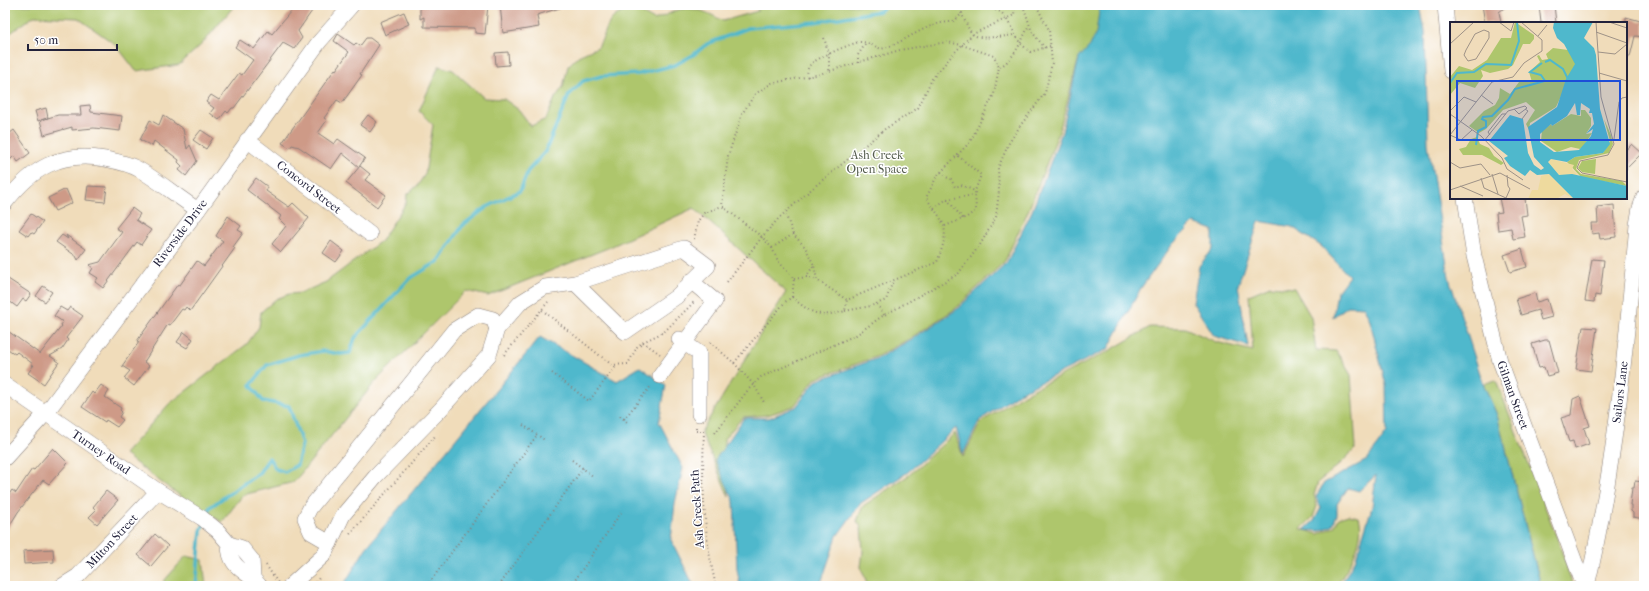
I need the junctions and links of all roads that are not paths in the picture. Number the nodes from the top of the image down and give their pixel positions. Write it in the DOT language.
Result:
graph roads {
  1 [pos="352,5"];
  2 [pos="1445,5"];
  3 [pos="1450,60"];
  4 [pos="248,140"];
  5 [pos="1644,197"];
  6 [pos="1465,199"];
  7 [pos="5,203"];
  8 [pos="198,210"];
  9 [pos="370,234"];
  10 [pos="691,281"];
  11 [pos="575,284"];
  12 [pos="498,329"];
  13 [pos="682,340"];
  14 [pos="660,376"];
  15 [pos="5,385"];
  16 [pos="46,414"];
  17 [pos="699,414"];
  18 [pos="5,458"];
  19 [pos="158,491"];
  20 [pos="330,543"];
  21 [pos="256,582"];
  22 [pos="62,586"];
  23 [pos="290,586"];
  24 [pos="1586,586"];
  1 -- 4 [label="street, Riverside Drive"];
  2 -- 3 [label="street"];
  4 -- 8 [label="street, Riverside Drive"];
  4 -- 9 [label="street, Concord Street"];
  5 -- 24 [label="street, Sailors Lane"];
  6 -- 24 [label="street, Gilman Street"];
  7 -- 8 [label="street"];
  8 -- 16 [label="street, Riverside Drive"];
  10 -- 11 [label="street"];
  10 -- 11 [label="street"];
  10 -- 13 [label="street"];
  11 -- 12 [label="street"];
  12 -- 20 [label="street"];
  12 -- 20 [label="street"];
  13 -- 14 [label="street"];
  13 -- 17 [label="street"];
  15 -- 16 [label="street, Turney Road"];
  16 -- 18 [label="street, Riverside Drive"];
  16 -- 19 [label="street, Turney Road"];
  19 -- 21 [label="street, Turney Road"];
  19 -- 22 [label="street, Milton Street"];
  20 -- 23 [label="street"];
}
